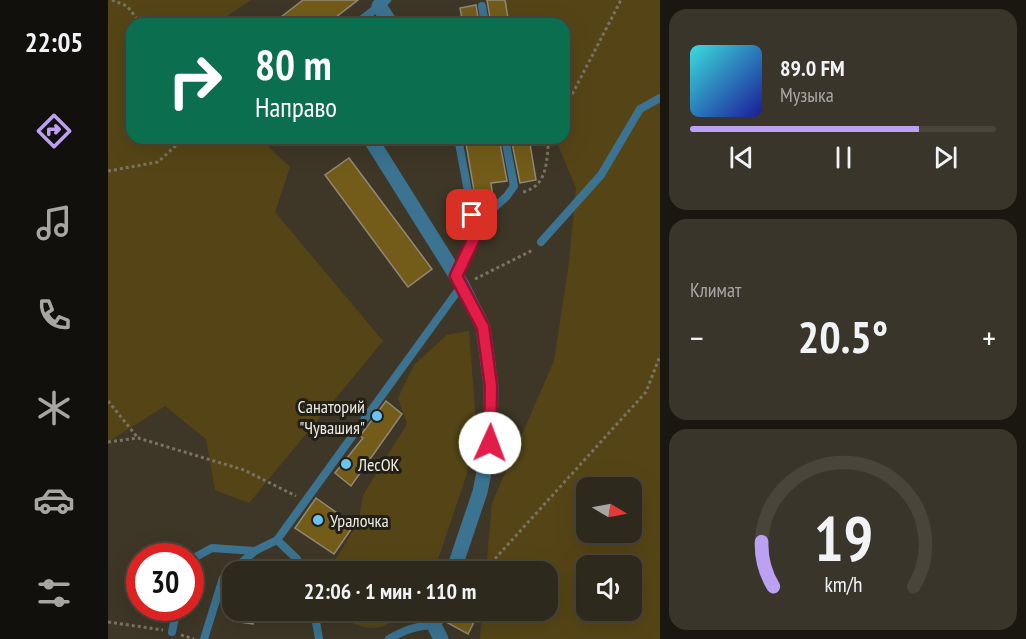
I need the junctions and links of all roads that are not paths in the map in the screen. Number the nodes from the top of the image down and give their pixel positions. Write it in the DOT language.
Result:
graph roads {
  1 [pos="383,3"];
  2 [pos="482,6"];
  3 [pos="364,18"];
  4 [pos="389,18"];
  5 [pos="484,18"];
  6 [pos="660,98"];
  7 [pos="374,144"];
  8 [pos="459,144"];
  9 [pos="506,144"];
  10 [pos="476,234"];
  11 [pos="542,242"];
  12 [pos="459,281"];
  13 [pos="277,540"];
  14 [pos="255,551"];
  15 [pos="204,553"];
  16 [pos="298,561"];
  17 [pos="457,561"];
  18 [pos="174,621"];
  19 [pos="316,621"];
  20 [pos="172,632"];
  21 [pos="438,632"];
  22 [pos="204,639"];
  23 [pos="319,639"];
  24 [pos="389,639"];
  1 -- 3 [label="lane"];
  1 -- 4 [label="street"];
  2 -- 5 [label="lane"];
  6 -- 11 [label="lane"];
  7 -- 12 [label="street"];
  8 -- 10 [label="lane"];
  9 -- 10 [label="lane"];
  10 -- 12 [label="lane"];
  12 -- 13 [label="lane"];
  12 -- 17 [label="street"];
  13 -- 14 [label="lane"];
  13 -- 16 [label="lane"];
  14 -- 15 [label="lane"];
  14 -- 22 [label="lane"];
  18 -- 20 [label="lane"];
  19 -- 23 [label="lane"];
  21 -- 24 [label="lane"];
}
